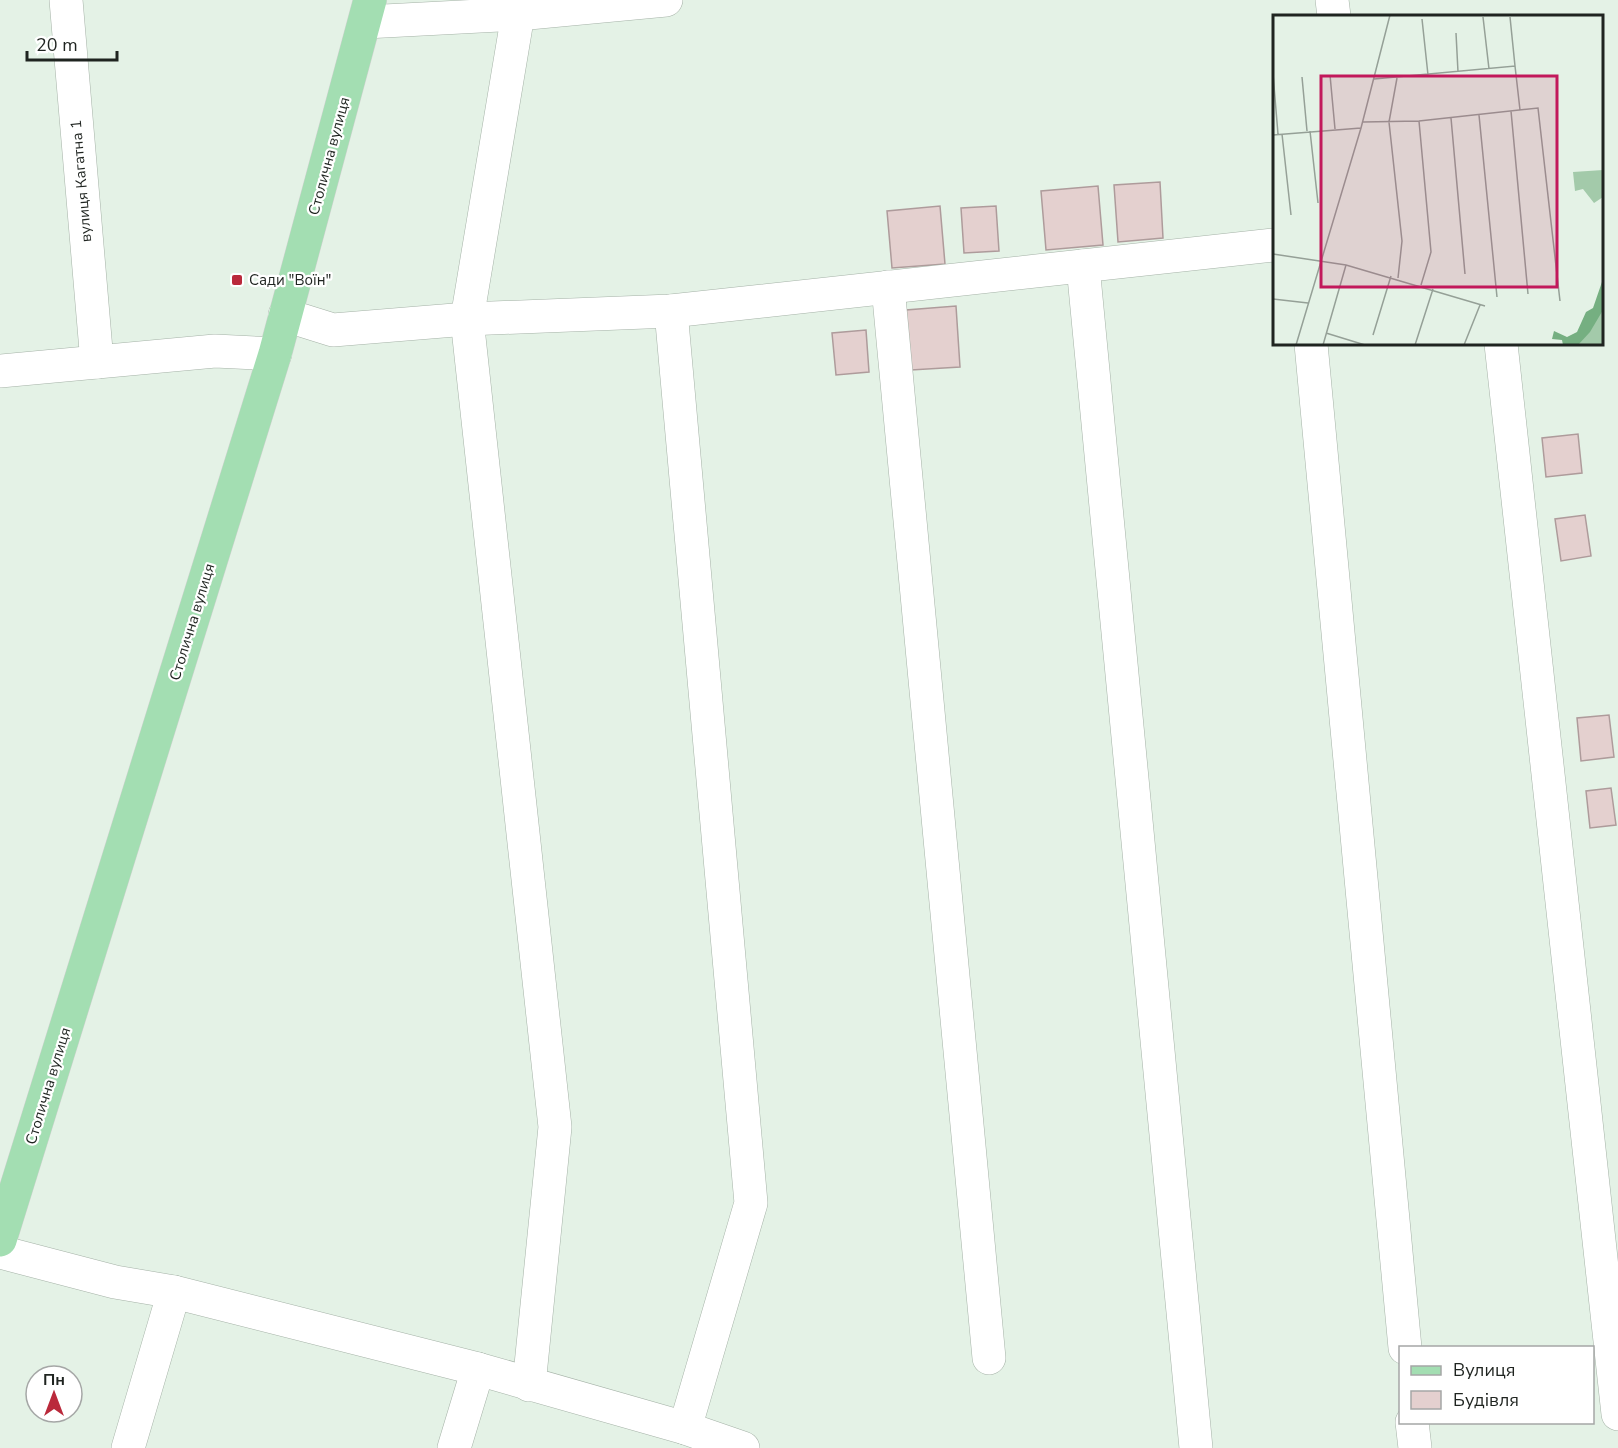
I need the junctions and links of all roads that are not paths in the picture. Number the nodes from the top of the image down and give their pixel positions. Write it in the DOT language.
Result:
graph roads {
  1 [pos="66,0"];
  2 [pos="666,0"];
  3 [pos="1332,0"];
  4 [pos="368,11"];
  5 [pos="518,14"];
  6 [pos="1334,15"];
  7 [pos="1273,245"];
  8 [pos="1083,266"];
  9 [pos="888,287"];
  10 [pos="670,311"];
  11 [pos="285,315"];
  12 [pos="467,319"];
  13 [pos="1311,345"];
  14 [pos="1501,345"];
  15 [pos="275,354"];
  16 [pos="97,362"];
  17 [pos="0,370"];
  18 [pos="0,1240"];
  19 [pos="0,1252"];
  20 [pos="174,1292"];
  21 [pos="1405,1346"];
  22 [pos="989,1358"];
  23 [pos="478,1369"];
  24 [pos="530,1385"];
  25 [pos="1618,1414"];
  26 [pos="1412,1424"];
  27 [pos="685,1428"];
  28 [pos="128,1448"];
  29 [pos="454,1448"];
  30 [pos="743,1448"];
  31 [pos="1196,1448"];
  32 [pos="1415,1448"];
  1 -- 16 [label="street, вулиця Кагатна 1"];
  2 -- 5 [label="street"];
  3 -- 6 [label="street"];
  4 -- 5 [label="street"];
  4 -- 11 [label="main road, Столична вулиця"];
  5 -- 12 [label="street"];
  7 -- 8 [label="street"];
  8 -- 9 [label="street"];
  8 -- 31 [label="street"];
  9 -- 10 [label="street"];
  9 -- 22 [label="street"];
  10 -- 12 [label="street"];
  10 -- 27 [label="street"];
  11 -- 12 [label="street"];
  11 -- 15 [label="main road, Столична вулиця"];
  12 -- 24 [label="street"];
  13 -- 21 [label="street"];
  14 -- 25 [label="street"];
  15 -- 16 [label="street"];
  15 -- 18 [label="main road, Столична вулиця"];
  16 -- 17 [label="street"];
  19 -- 20 [label="street"];
  20 -- 23 [label="street"];
  20 -- 28 [label="street"];
  23 -- 24 [label="street"];
  23 -- 29 [label="street"];
  24 -- 27 [label="street"];
  26 -- 32 [label="street"];
  27 -- 30 [label="street"];
}
